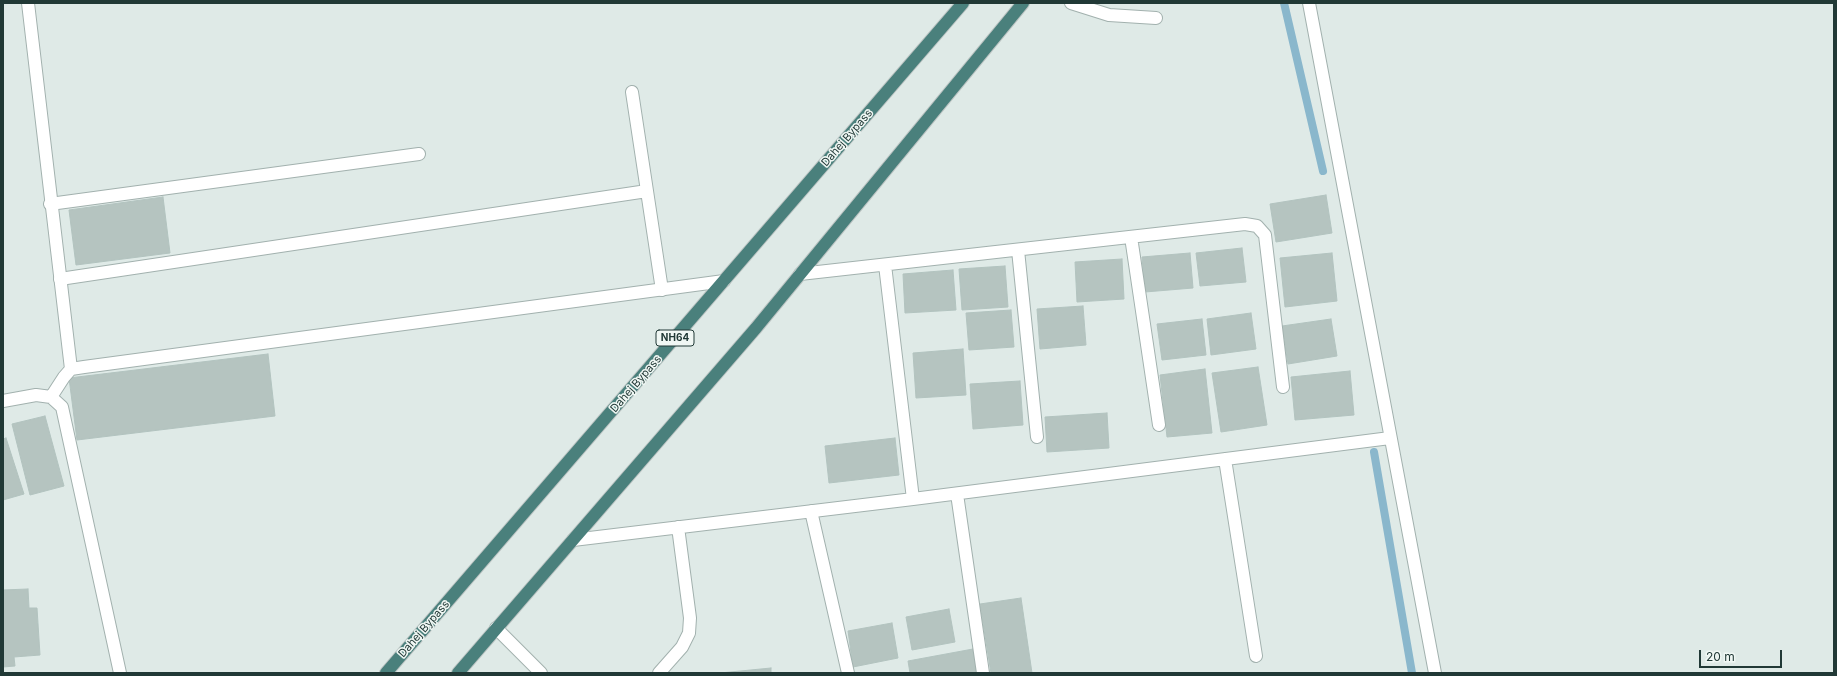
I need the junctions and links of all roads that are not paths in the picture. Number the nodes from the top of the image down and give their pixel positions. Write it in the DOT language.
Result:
graph roads {
  1 [pos="28,3"];
  2 [pos="963,3"];
  3 [pos="1023,3"];
  4 [pos="1071,3"];
  5 [pos="1308,3"];
  6 [pos="1156,18"];
  7 [pos="632,92"];
  8 [pos="419,154"];
  9 [pos="647,191"];
  10 [pos="50,204"];
  11 [pos="1132,237"];
  12 [pos="1018,250"];
  13 [pos="885,265"];
  14 [pos="800,274"];
  15 [pos="60,279"];
  16 [pos="724,281"];
  17 [pos="662,290"];
  18 [pos="71,369"];
  19 [pos="1283,386"];
  20 [pos="51,397"];
  21 [pos="3,401"];
  22 [pos="1159,425"];
  23 [pos="1037,437"];
  24 [pos="1390,438"];
  25 [pos="1225,459"];
  26 [pos="957,494"];
  27 [pos="913,499"];
  28 [pos="811,511"];
  29 [pos="678,527"];
  30 [pos="573,540"];
  31 [pos="496,628"];
  32 [pos="1256,656"];
  33 [pos="120,673"];
  34 [pos="386,673"];
  35 [pos="458,673"];
  36 [pos="541,673"];
  37 [pos="659,673"];
  38 [pos="848,673"];
  39 [pos="983,673"];
  40 [pos="1435,673"];
  1 -- 10 [label="street"];
  2 -- 16 [label="highway, Dahej Bypass / NH64"];
  3 -- 14 [label="highway"];
  4 -- 6 [label="street"];
  5 -- 24 [label="street"];
  7 -- 9 [label="street"];
  8 -- 10 [label="street"];
  9 -- 15 [label="street"];
  9 -- 17 [label="street"];
  10 -- 15 [label="street"];
  11 -- 12 [label="street"];
  11 -- 19 [label="street"];
  11 -- 22 [label="street"];
  12 -- 13 [label="street"];
  12 -- 23 [label="street"];
  13 -- 14 [label="street"];
  13 -- 27 [label="street"];
  14 -- 30 [label="highway"];
  15 -- 18 [label="street"];
  16 -- 17 [label="street"];
  16 -- 34 [label="highway, Dahej Bypass / NH64"];
  17 -- 18 [label="street"];
  18 -- 20 [label="street"];
  20 -- 21 [label="street"];
  20 -- 33 [label="street"];
  24 -- 25 [label="street"];
  24 -- 40 [label="street"];
  25 -- 26 [label="street"];
  25 -- 32 [label="street"];
  26 -- 27 [label="street"];
  26 -- 39 [label="street"];
  27 -- 28 [label="street"];
  28 -- 29 [label="street"];
  28 -- 38 [label="street"];
  29 -- 30 [label="street"];
  29 -- 37 [label="street"];
  30 -- 31 [label="highway"];
  31 -- 35 [label="highway"];
  31 -- 36 [label="street"];
}
